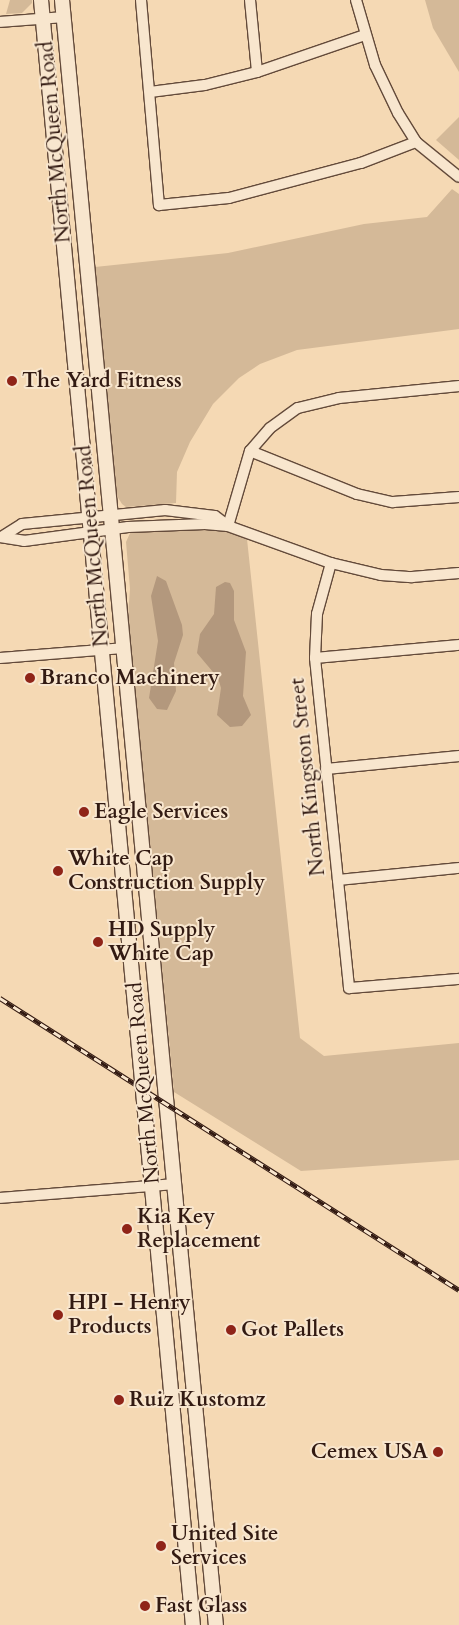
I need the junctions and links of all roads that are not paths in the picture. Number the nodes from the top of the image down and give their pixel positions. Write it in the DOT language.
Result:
graph roads {
  1 [pos="41,0"];
  2 [pos="62,0"];
  3 [pos="141,0"];
  4 [pos="250,0"];
  5 [pos="356,0"];
  6 [pos="63,18"];
  7 [pos="43,19"];
  8 [pos="0,22"];
  9 [pos="365,35"];
  10 [pos="257,72"];
  11 [pos="150,92"];
  12 [pos="416,142"];
  13 [pos="459,177"];
  14 [pos="459,386"];
  15 [pos="250,451"];
  16 [pos="459,497"];
  17 [pos="90,517"];
  18 [pos="111,522"];
  19 [pos="228,526"];
  20 [pos="91,532"];
  21 [pos="2,536"];
  22 [pos="331,563"];
  23 [pos="459,573"];
  24 [pos="459,645"];
  25 [pos="123,648"];
  26 [pos="102,649"];
  27 [pos="0,658"];
  28 [pos="315,658"];
  29 [pos="459,756"];
  30 [pos="326,769"];
  31 [pos="459,868"];
  32 [pos="338,880"];
  33 [pos="147,900"];
  34 [pos="126,903"];
  35 [pos="459,979"];
  36 [pos="153,1184"];
  37 [pos="174,1184"];
  38 [pos="0,1198"];
  39 [pos="203,1492"];
  40 [pos="182,1495"];
  41 [pos="193,1625"];
  42 [pos="216,1625"];
  1 -- 7 [label="main road, North McQueen Road"];
  2 -- 6 [label="main road, North McQueen Road"];
  3 -- 11 [label="street"];
  4 -- 10 [label="street"];
  5 -- 9 [label="street"];
  6 -- 7 [label="street"];
  6 -- 18 [label="main road, North McQueen Road"];
  7 -- 8 [label="street"];
  7 -- 17 [label="main road, North McQueen Road"];
  9 -- 10 [label="street"];
  9 -- 12 [label="street"];
  10 -- 11 [label="street"];
  11 -- 12 [label="street"];
  12 -- 13 [label="street"];
  14 -- 15 [label="street"];
  15 -- 16 [label="street"];
  15 -- 19 [label="street"];
  17 -- 18 [label="street"];
  17 -- 20 [label="main road, North McQueen Road"];
  17 -- 21 [label="street"];
  18 -- 19 [label="street"];
  18 -- 20 [label="street"];
  18 -- 25 [label="main road, North McQueen Road"];
  19 -- 22 [label="street"];
  20 -- 21 [label="street"];
  20 -- 26 [label="main road, North McQueen Road"];
  22 -- 23 [label="street"];
  22 -- 28 [label="street, North Kingston Street"];
  24 -- 28 [label="street"];
  25 -- 26 [label="street"];
  25 -- 33 [label="main road, North McQueen Road"];
  26 -- 27 [label="street"];
  26 -- 34 [label="main road, North McQueen Road"];
  28 -- 30 [label="street, North Kingston Street"];
  29 -- 30 [label="street"];
  30 -- 32 [label="street, North Kingston Street"];
  31 -- 32 [label="street"];
  32 -- 35 [label="street, North Kingston Street"];
  33 -- 34 [label="main road"];
  33 -- 37 [label="main road, North McQueen Road"];
  34 -- 36 [label="main road, North McQueen Road"];
  36 -- 37 [label="street"];
  36 -- 38 [label="street"];
  36 -- 40 [label="main road, North McQueen Road"];
  37 -- 39 [label="main road, North McQueen Road"];
  39 -- 40 [label="main road"];
  39 -- 42 [label="main road, North McQueen Road"];
  40 -- 41 [label="main road, North McQueen Road"];
}
